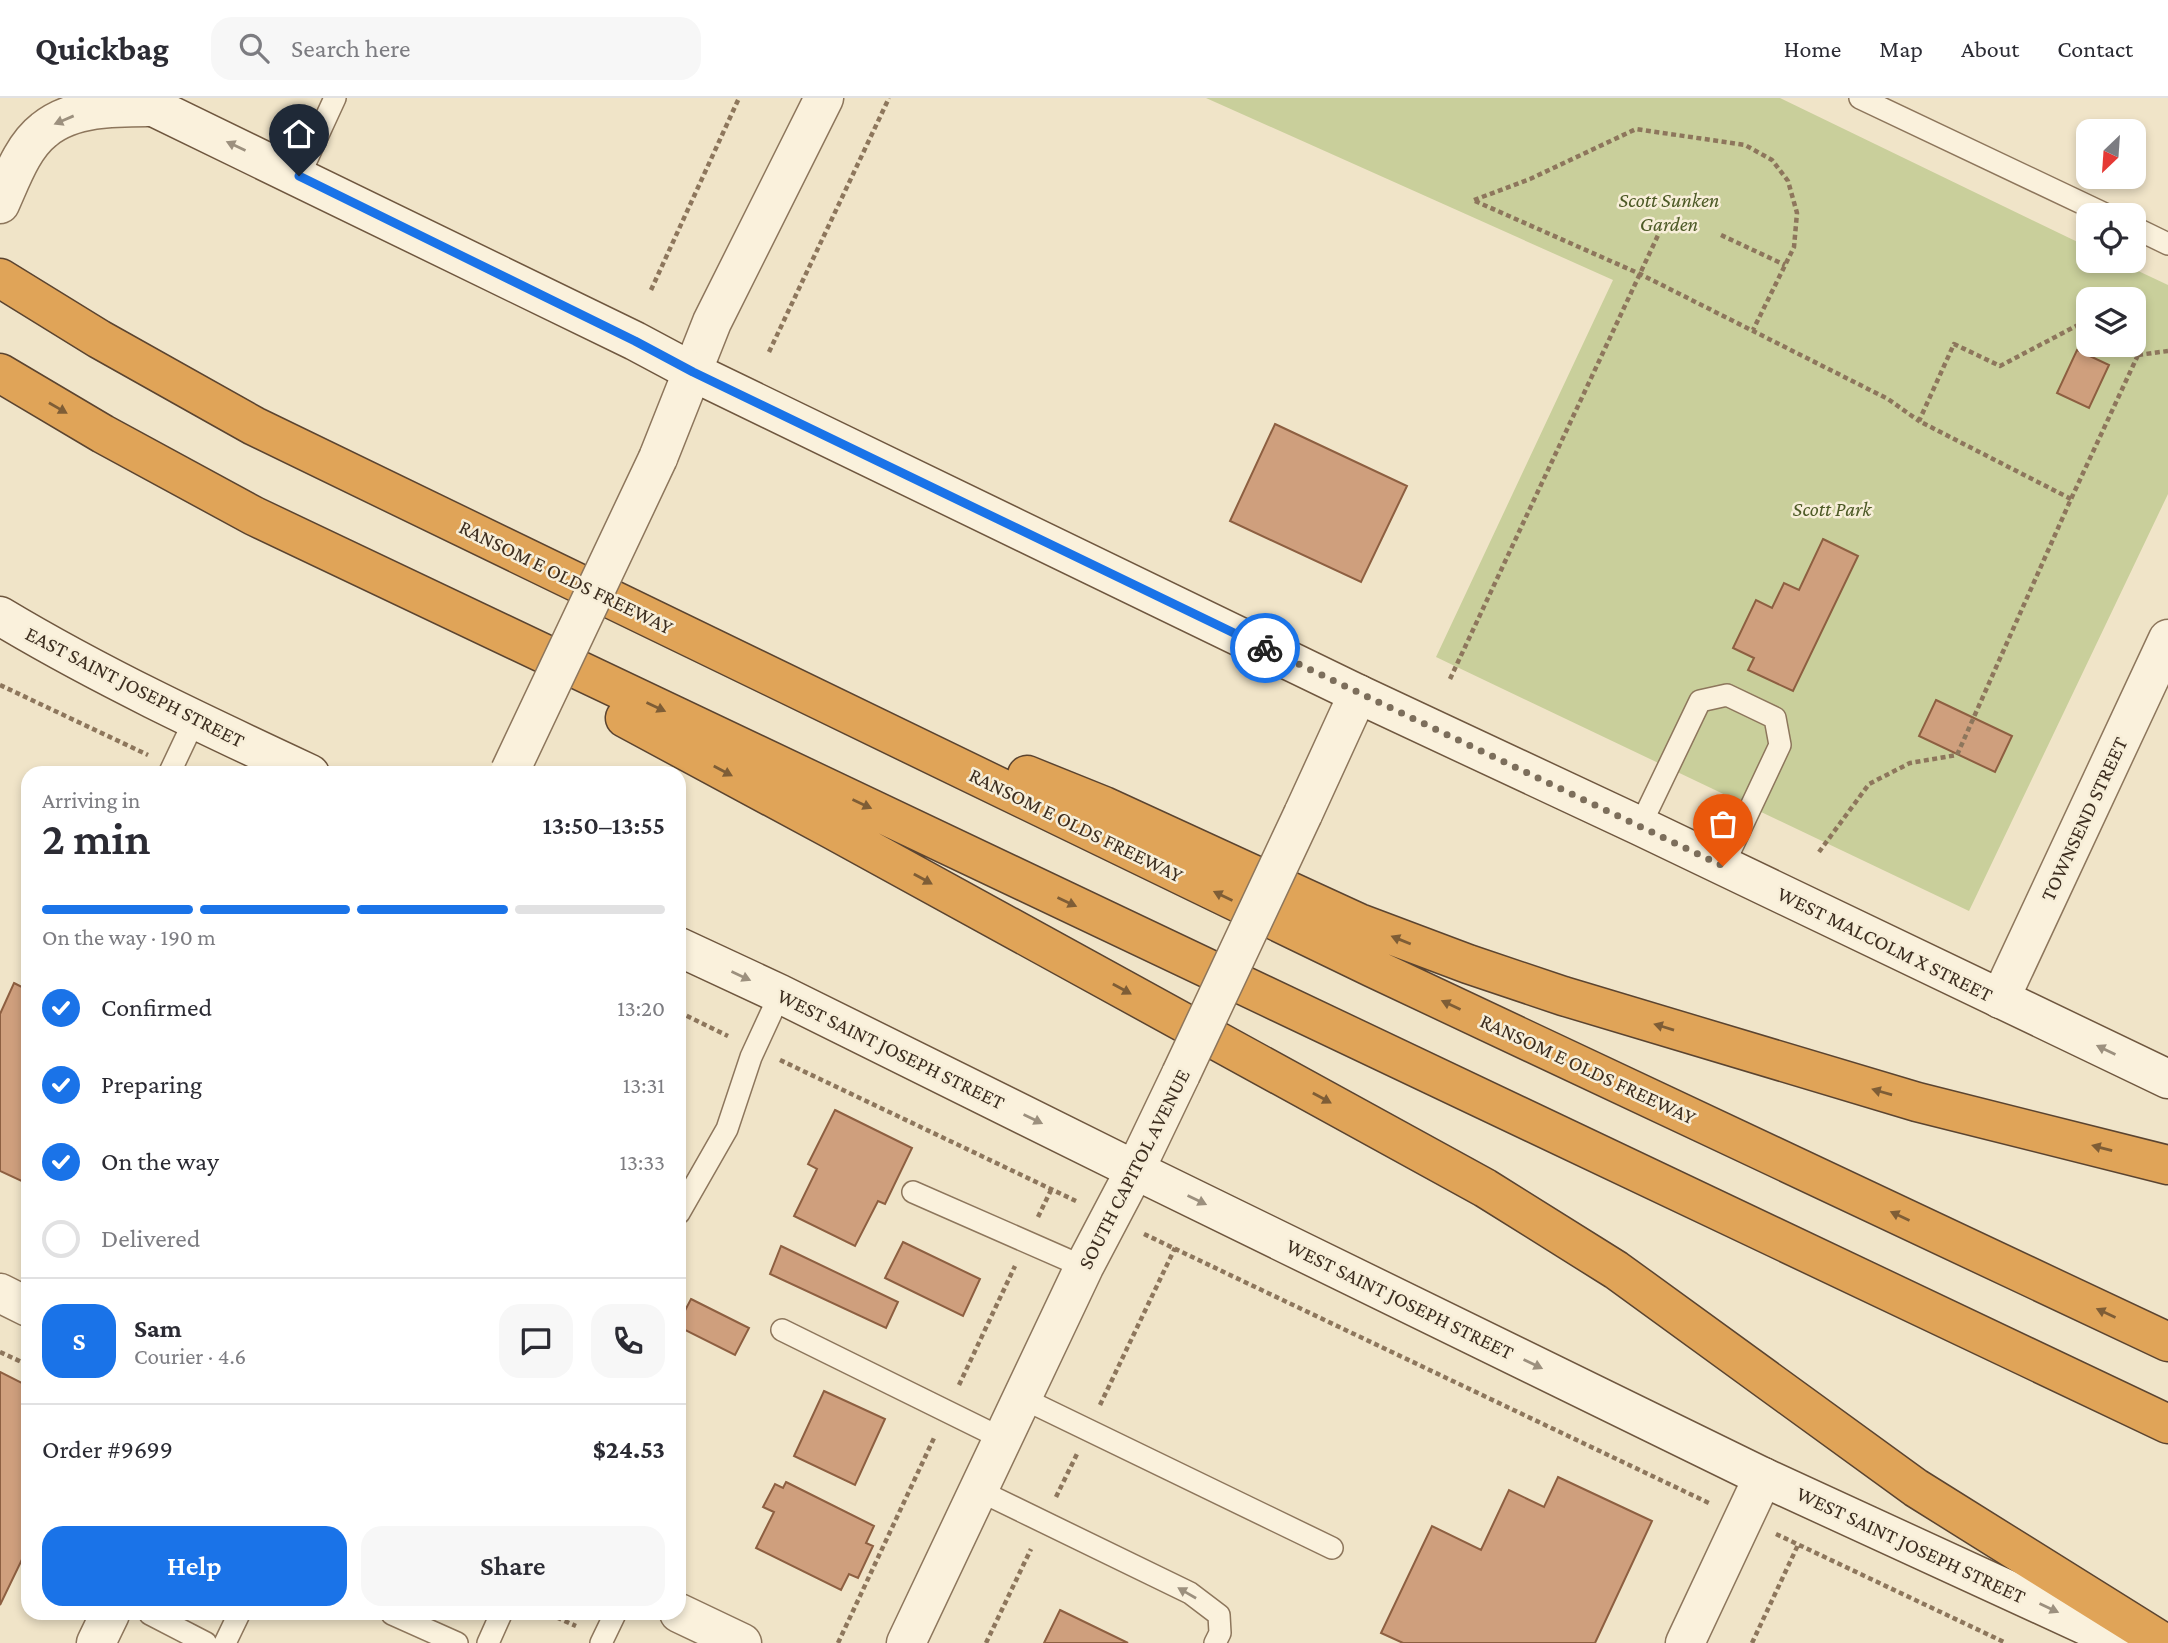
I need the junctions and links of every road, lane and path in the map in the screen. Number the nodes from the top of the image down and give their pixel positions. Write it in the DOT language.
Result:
graph roads {
  1 [pos="335,98"];
  2 [pos="739,98"];
  3 [pos="824,98"];
  4 [pos="889,98"];
  5 [pos="1860,98"];
  6 [pos="144,102"];
  7 [pos="299,176"];
  8 [pos="2083,203"];
  9 [pos="0,204"];
  10 [pos="1660,231"];
  11 [pos="2146,233"];
  12 [pos="1721,235"];
  13 [pos="2168,244"];
  14 [pos="0,250"];
  15 [pos="1785,265"];
  16 [pos="1640,274"];
  17 [pos="0,278"];
  18 [pos="651,290"];
  19 [pos="2076,326"];
  20 [pos="1753,330"];
  21 [pos="2168,351"];
  22 [pos="769,352"];
  23 [pos="2146,354"];
  24 [pos="2137,357"];
  25 [pos="693,372"];
  26 [pos="0,373"];
  27 [pos="218,407"];
  28 [pos="1919,421"];
  29 [pos="2071,499"];
  30 [pos="254,516"];
  31 [pos="0,616"];
  32 [pos="2168,639"];
  33 [pos="1450,679"];
  34 [pos="0,685"];
  35 [pos="791,687"];
  36 [pos="1358,694"];
  37 [pos="195,719"];
  38 [pos="163,766"];
  39 [pos="173,766"];
  40 [pos="293,766"];
  41 [pos="512,766"];
  42 [pos="1640,826"];
  43 [pos="1819,852"];
  44 [pos="1723,866"];
  45 [pos="686,950"];
  46 [pos="780,994"];
  47 [pos="2000,999"];
  48 [pos="686,1015"];
  49 [pos="755,1048"];
  50 [pos="2168,1079"];
  51 [pos="2168,1165"];
  52 [pos="1136,1170"];
  53 [pos="913,1192"];
  54 [pos="686,1201"];
  55 [pos="1110,1218"];
  56 [pos="1084,1267"];
  57 [pos="0,1293"];
  58 [pos="21,1304"];
  59 [pos="782,1329"];
  60 [pos="2168,1342"];
  61 [pos="0,1352"];
  62 [pos="21,1362"];
  63 [pos="1022,1398"];
  64 [pos="2168,1424"];
  65 [pos="1003,1439"];
  66 [pos="1763,1477"];
  67 [pos="978,1490"];
  68 [pos="1743,1519"];
  69 [pos="1798,1545"];
  70 [pos="1332,1548"];
  71 [pos="686,1617"];
  72 [pos="107,1620"];
  73 [pos="162,1620"];
  74 [pos="236,1620"];
  75 [pos="405,1620"];
  76 [pos="499,1620"];
  77 [pos="612,1620"];
  78 [pos="721,1639"];
  79 [pos="96,1643"];
  80 [pos="206,1643"];
  81 [pos="225,1643"];
  82 [pos="457,1643"];
  83 [pos="488,1643"];
  84 [pos="601,1643"];
  85 [pos="906,1643"];
  86 [pos="1215,1643"];
  87 [pos="1685,1643"];
  88 [pos="1752,1643"];
  89 [pos="2006,1643"];
  90 [pos="2124,1643"];
  91 [pos="2164,1643"];
  1 -- 7 [label="lane"];
  2 -- 18 [label="path"];
  3 -- 25 [label="main road"];
  4 -- 22 [label="path"];
  5 -- 8 [label="lane"];
  7 -- 6 [label="main road, WEST MALCOLM X STREET, one-way"];
  6 -- 9 [label="main road, one-way"];
  7 -- 25 [label="main road, WEST MALCOLM X STREET"];
  10 -- 16 [label="path"];
  11 -- 13 [label="lane"];
  12 -- 15 [label="path"];
  14 -- 27 [label="highway"];
  15 -- 16 [label="path"];
  15 -- 20 [label="path"];
  16 -- 20 [label="path"];
  16 -- 33 [label="path"];
  17 -- 27 [label="highway, RANSOM E OLDS FREEWAY"];
  19 -- 28 [label="path"];
  20 -- 28 [label="path"];
  21 -- 23 [label="path"];
  24 -- 29 [label="path"];
  25 -- 36 [label="main road, WEST MALCOLM X STREET"];
  25 -- 41 [label="main road, bridge"];
  26 -- 30 [label="highway, one-way"];
  27 -- 35 [label="highway, RANSOM E OLDS FREEWAY"];
  28 -- 29 [label="path"];
  29 -- 43 [label="path"];
  30 -- 64 [label="highway, one-way"];
  30 -- 91 [label="highway, one-way"];
  31 -- 37 [label="main road, EAST SAINT JOSEPH STREET"];
  32 -- 47 [label="main road, TOWNSEND STREET"];
  34 -- 38 [label="path"];
  51 -- 35 [label="highway, one-way"];
  60 -- 35 [label="highway, RANSOM E OLDS FREEWAY, one-way"];
  36 -- 42 [label="main road, WEST MALCOLM X STREET"];
  36 -- 52 [label="main road, SOUTH CAPITOL AVENUE, bridge"];
  37 -- 39 [label="lane"];
  37 -- 40 [label="main road, EAST SAINT JOSEPH STREET"];
  42 -- 44 [label="main road, WEST MALCOLM X STREET"];
  42 -- 44 [label="lane"];
  44 -- 47 [label="main road, WEST MALCOLM X STREET"];
  45 -- 46 [label="main road, WEST SAINT JOSEPH STREET, one-way"];
  46 -- 49 [label="lane"];
  46 -- 52 [label="main road, WEST SAINT JOSEPH STREET, one-way"];
  50 -- 47 [label="main road, WEST MALCOLM X STREET, one-way"];
  48 -- 49 [label="path"];
  49 -- 54 [label="lane"];
  49 -- 55 [label="path"];
  52 -- 55 [label="main road, SOUTH CAPITOL AVENUE"];
  52 -- 66 [label="main road, WEST SAINT JOSEPH STREET, one-way"];
  53 -- 56 [label="lane"];
  55 -- 56 [label="main road, SOUTH CAPITOL AVENUE"];
  55 -- 68 [label="path"];
  56 -- 63 [label="main road, SOUTH CAPITOL AVENUE"];
  57 -- 58 [label="main road"];
  59 -- 65 [label="lane"];
  61 -- 62 [label="path"];
  63 -- 65 [label="main road, SOUTH CAPITOL AVENUE"];
  63 -- 70 [label="lane"];
  65 -- 67 [label="main road, SOUTH CAPITOL AVENUE"];
  66 -- 68 [label="main road"];
  66 -- 90 [label="main road, WEST SAINT JOSEPH STREET, one-way"];
  67 -- 85 [label="main road, SOUTH CAPITOL AVENUE"];
  86 -- 67 [label="lane, one-way"];
  68 -- 69 [label="path"];
  68 -- 87 [label="main road"];
  69 -- 88 [label="path"];
  69 -- 89 [label="path"];
  71 -- 78 [label="main road"];
  72 -- 79 [label="main road"];
  73 -- 80 [label="lane"];
  74 -- 81 [label="lane"];
  75 -- 82 [label="lane"];
  76 -- 83 [label="lane"];
  77 -- 84 [label="lane"];
}
